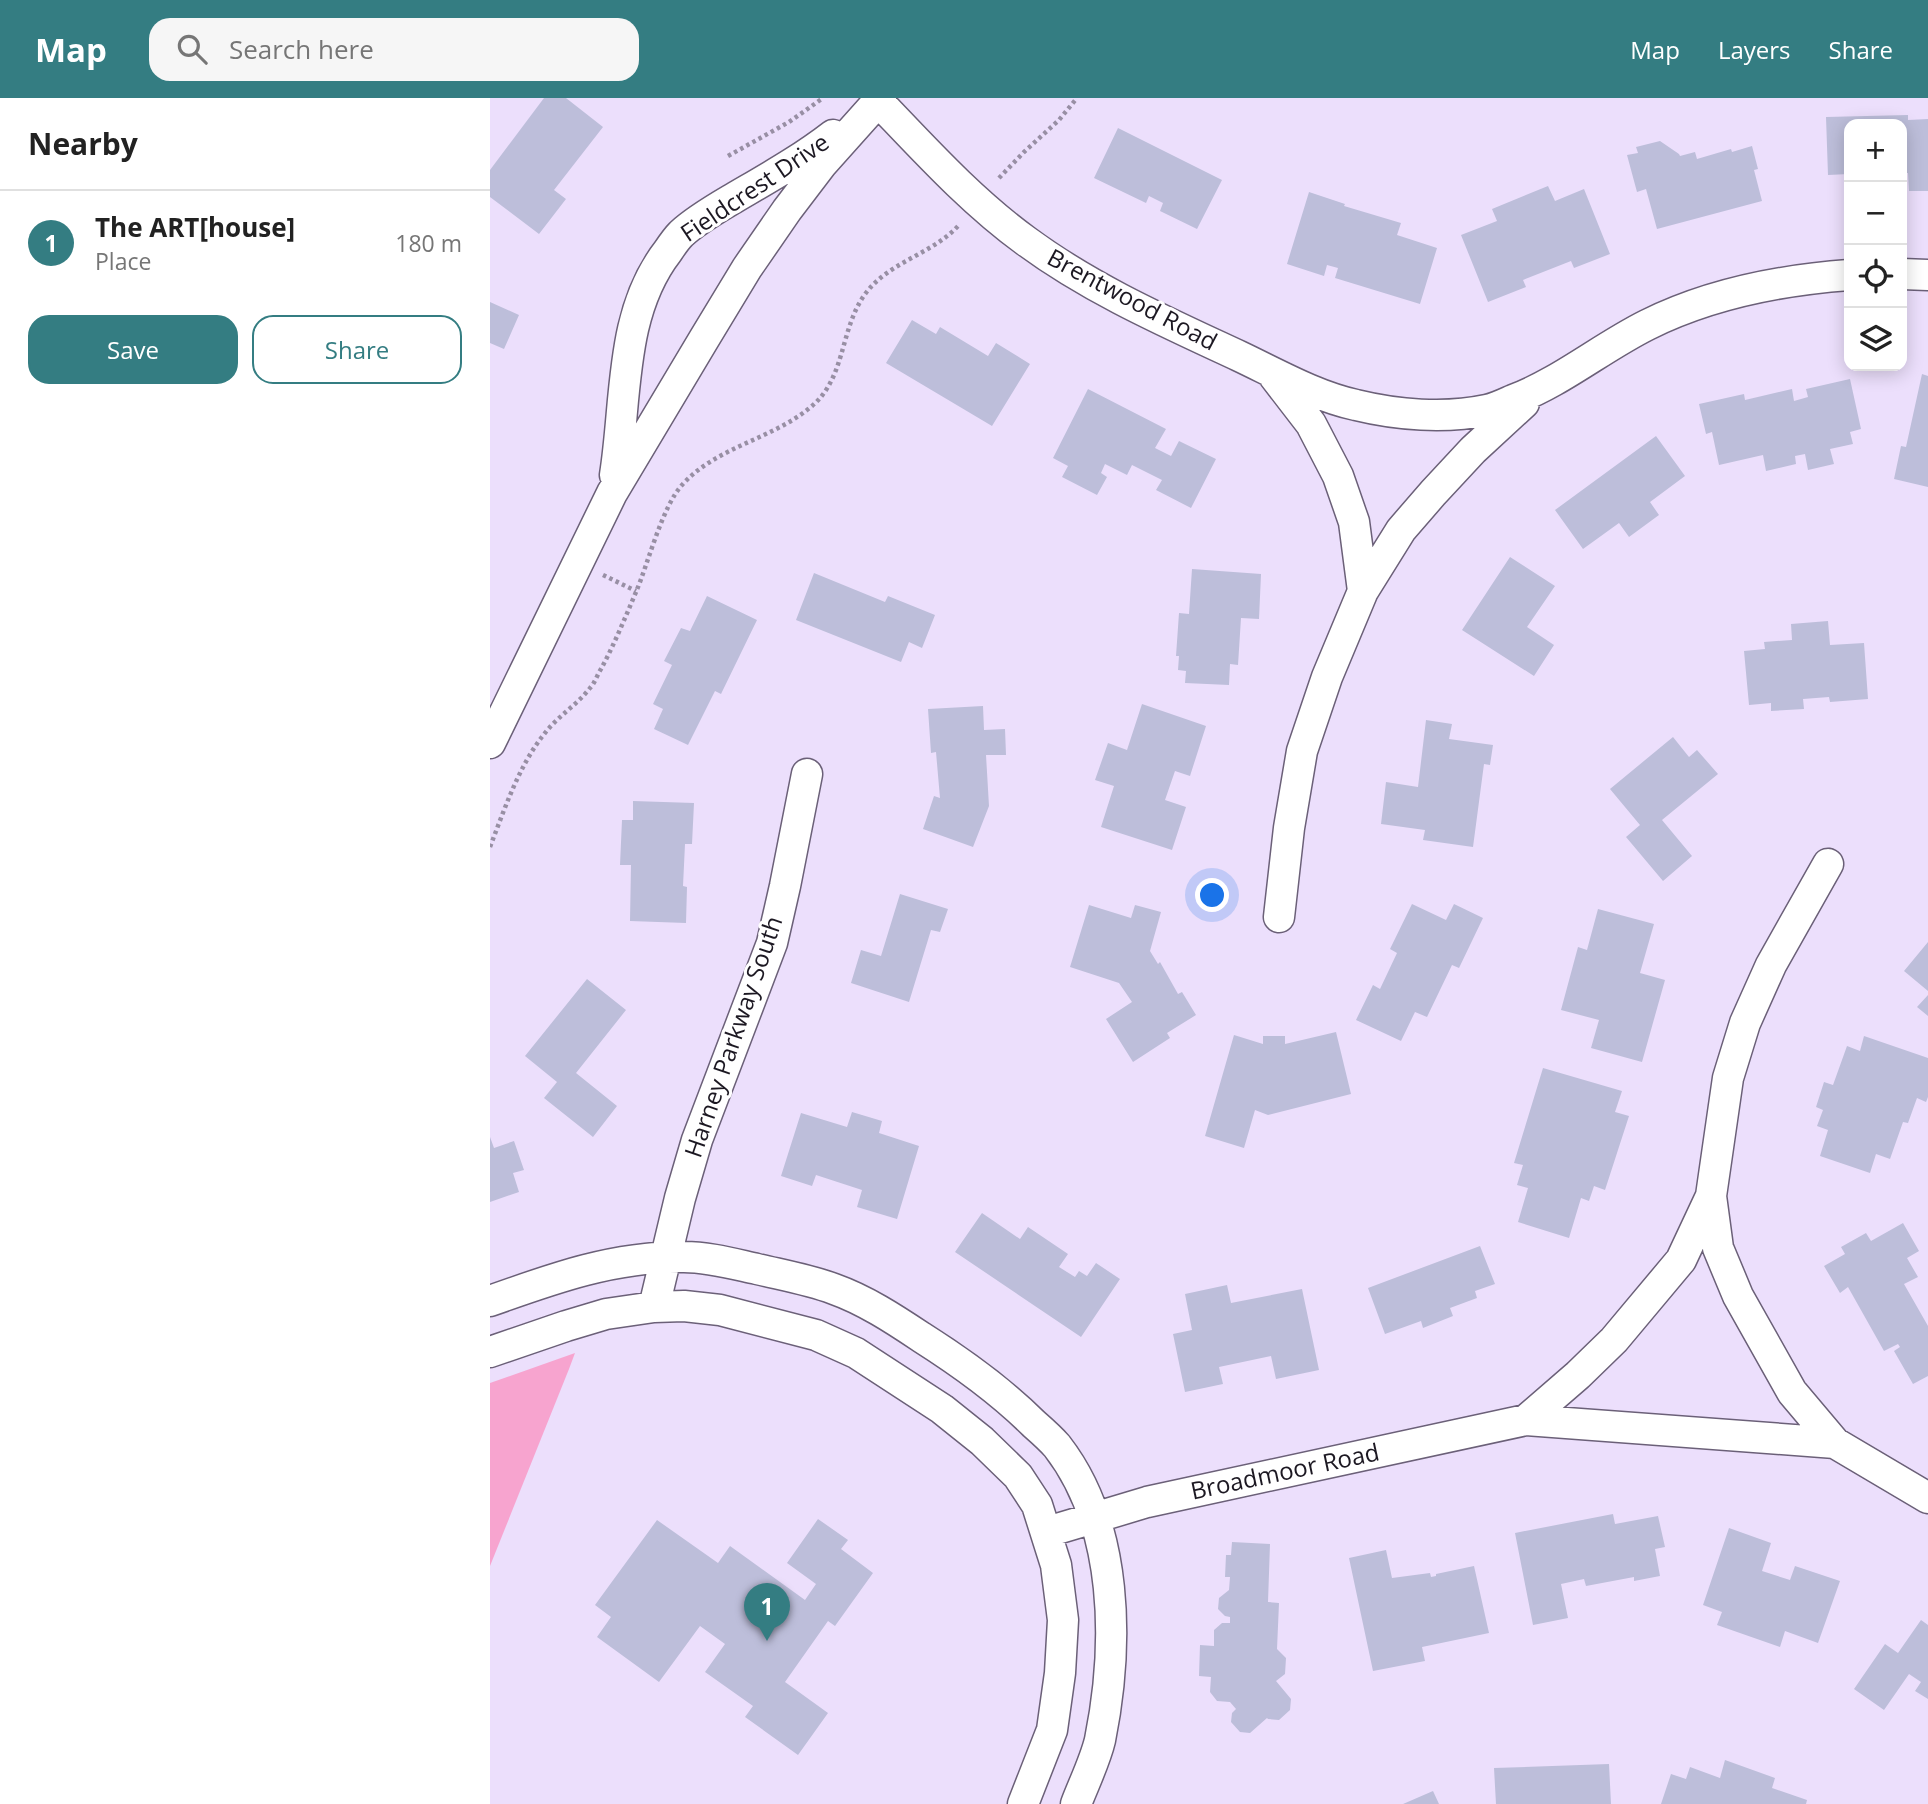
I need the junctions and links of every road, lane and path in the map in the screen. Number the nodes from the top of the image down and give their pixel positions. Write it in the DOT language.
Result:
graph roads {
  1 [pos="823,98"];
  2 [pos="1077,98"];
  3 [pos="880,100"];
  4 [pos="728,156"];
  5 [pos="979,203"];
  6 [pos="1907,274"];
  7 [pos="1844,275"];
  8 [pos="1928,275"];
  9 [pos="1271,372"];
  10 [pos="1537,391"];
  11 [pos="612,493"];
  12 [pos="1363,591"];
  13 [pos="490,743"];
  14 [pos="807,774"];
  15 [pos="490,847"];
  16 [pos="1828,864"];
  17 [pos="1279,917"];
  18 [pos="1711,1196"];
  19 [pos="666,1258"];
  20 [pos="490,1301"];
  21 [pos="654,1307"];
  22 [pos="490,1352"];
  23 [pos="1526,1420"];
  24 [pos="1835,1443"];
  25 [pos="1928,1498"];
  26 [pos="1094,1517"];
  27 [pos="1047,1532"];
  28 [pos="1023,1804"];
  29 [pos="1076,1804"];
  1 -- 4 [label="path"];
  2 -- 5 [label="path"];
  3 -- 5 [label="street, Brentwood Road"];
  3 -- 11 [label="street, Fieldcrest Drive"];
  3 -- 11 [label="street, Fieldcrest Drive"];
  5 -- 9 [label="street, Brentwood Road"];
  5 -- 15 [label="path"];
  6 -- 8 [label="street"];
  7 -- 10 [label="street, Brentwood Road"];
  9 -- 10 [label="street, Brentwood Road"];
  9 -- 12 [label="street, Brentwood Road"];
  10 -- 12 [label="street, Brentwood Road"];
  11 -- 13 [label="street, Fieldcrest Drive"];
  12 -- 17 [label="street, Brentwood Road"];
  14 -- 19 [label="street, Harney Parkway South"];
  16 -- 18 [label="street, Broadmoor Road"];
  18 -- 23 [label="street, Broadmoor Road"];
  18 -- 24 [label="street, Broadmoor Road"];
  19 -- 20 [label="street"];
  19 -- 21 [label="street, Harney Parkway South"];
  19 -- 26 [label="street"];
  21 -- 22 [label="street"];
  21 -- 27 [label="street"];
  23 -- 24 [label="street, Broadmoor Road"];
  23 -- 26 [label="street, Broadmoor Road"];
  24 -- 25 [label="street, Broadmoor Road"];
  26 -- 27 [label="street, Broadmoor Road"];
  26 -- 29 [label="street"];
  27 -- 28 [label="street"];
}
